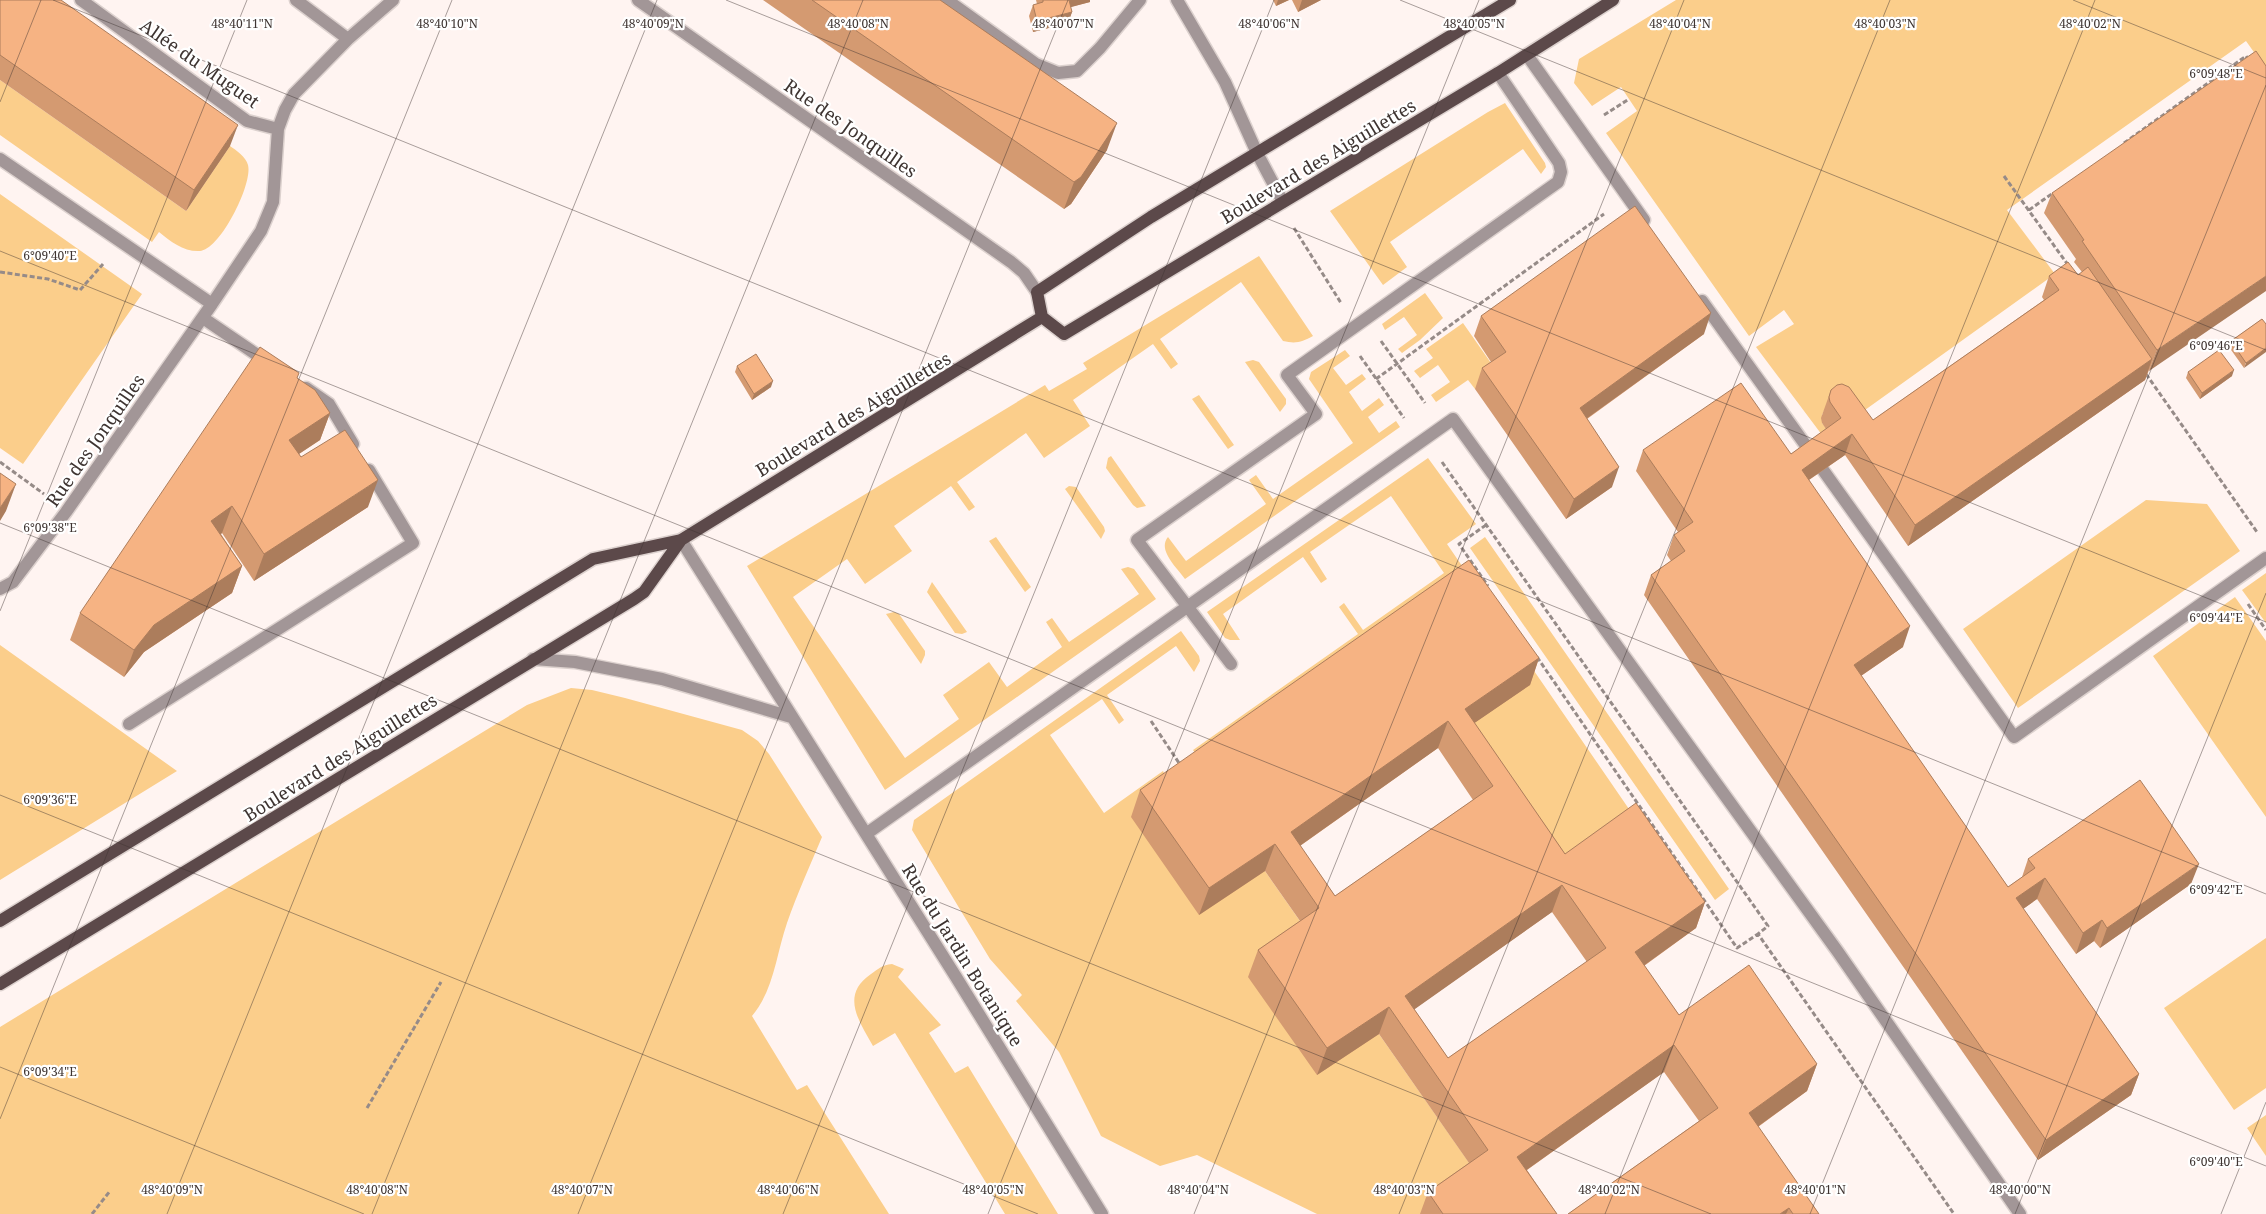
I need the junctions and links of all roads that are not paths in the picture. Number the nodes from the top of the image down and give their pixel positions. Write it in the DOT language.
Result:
graph roads {
  1 [pos="80,0"];
  2 [pos="296,0"];
  3 [pos="392,0"];
  4 [pos="638,0"];
  5 [pos="947,0"];
  6 [pos="1140,0"];
  7 [pos="1177,0"];
  8 [pos="1510,0"];
  9 [pos="1613,0"];
  10 [pos="348,39"];
  11 [pos="1527,55"];
  12 [pos="1498,73"];
  13 [pos="278,129"];
  14 [pos="1257,153"];
  15 [pos="0,159"];
  16 [pos="1283,202"];
  17 [pos="1651,229"];
  18 [pos="1037,292"];
  19 [pos="1697,293"];
  20 [pos="212,304"];
  21 [pos="1042,316"];
  22 [pos="203,318"];
  23 [pos="282,372"];
  24 [pos="298,382"];
  25 [pos="1812,454"];
  26 [pos="1823,470"];
  27 [pos="681,540"];
  28 [pos="2266,558"];
  29 [pos="0,588"];
  30 [pos="1188,606"];
  31 [pos="533,658"];
  32 [pos="1231,664"];
  33 [pos="791,717"];
  34 [pos="129,724"];
  35 [pos="866,834"];
  36 [pos="0,921"];
  37 [pos="0,984"];
  38 [pos="1102,1214"];
  39 [pos="2020,1214"];
  1 -- 13 [label="street, Allée du Muguet"];
  2 -- 10 [label="street"];
  3 -- 10 [label="street, Rue des Jonquilles"];
  4 -- 18 [label="street, Rue des Jonquilles"];
  5 -- 6 [label="street"];
  7 -- 14 [label="street"];
  8 -- 14 [label="main road"];
  9 -- 11 [label="main road, Boulevard des Aiguillettes"];
  10 -- 13 [label="street, Rue des Jonquilles"];
  11 -- 12 [label="main road, Boulevard des Aiguillettes"];
  11 -- 17 [label="street"];
  12 -- 16 [label="main road, Boulevard des Aiguillettes"];
  12 -- 30 [label="street"];
  13 -- 20 [label="street, Rue des Jonquilles"];
  14 -- 16 [label="street"];
  14 -- 18 [label="main road"];
  15 -- 20 [label="street"];
  16 -- 21 [label="main road, Boulevard des Aiguillettes"];
  18 -- 21 [label="main road"];
  19 -- 25 [label="street"];
  20 -- 22 [label="street, Rue des Jonquilles"];
  21 -- 27 [label="main road, Boulevard des Aiguillettes"];
  22 -- 23 [label="street"];
  22 -- 29 [label="street, Rue des Jonquilles"];
  24 -- 34 [label="street"];
  26 -- 28 [label="street"];
  27 -- 31 [label="main road, Boulevard des Aiguillettes"];
  27 -- 33 [label="street, Rue du Jardin Botanique"];
  27 -- 36 [label="main road, Boulevard des Aiguillettes"];
  30 -- 32 [label="street"];
  30 -- 35 [label="street"];
  30 -- 39 [label="street"];
  31 -- 33 [label="street"];
  31 -- 37 [label="main road, Boulevard des Aiguillettes"];
  33 -- 35 [label="street, Rue du Jardin Botanique"];
  35 -- 38 [label="street, Rue du Jardin Botanique"];
}
